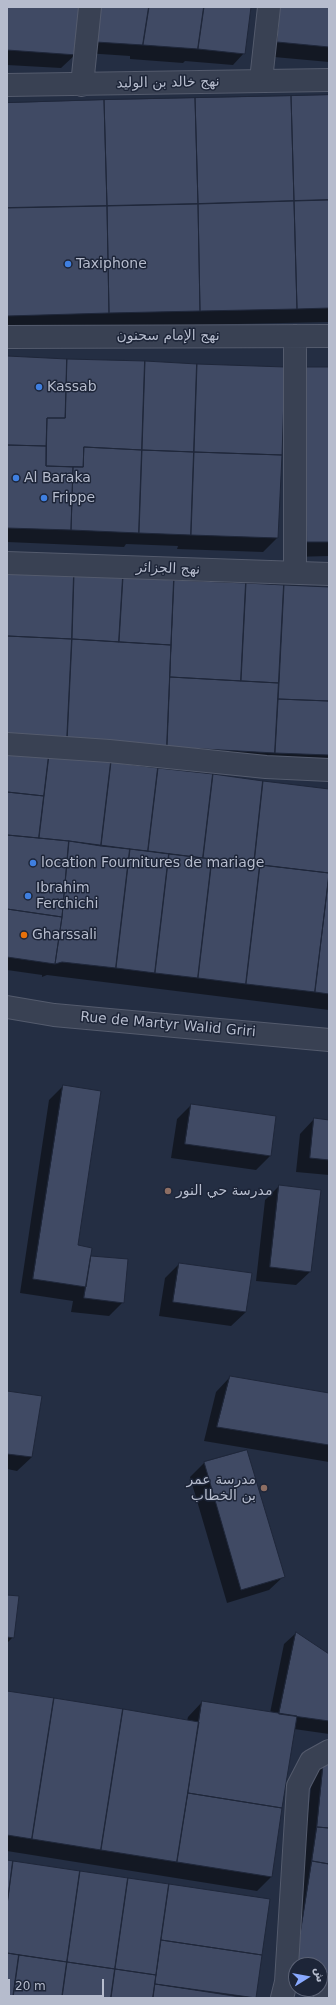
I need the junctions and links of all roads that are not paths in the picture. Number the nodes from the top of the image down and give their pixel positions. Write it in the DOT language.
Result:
graph roads {
  1 [pos="90,7"];
  2 [pos="269,7"];
  3 [pos="261,80"];
  4 [pos="329,80"];
  5 [pos="7,85"];
  6 [pos="82,85"];
  7 [pos="295,336"];
  8 [pos="329,336"];
  9 [pos="7,337"];
  10 [pos="7,563"];
  11 [pos="295,573"];
  12 [pos="329,574"];
  13 [pos="7,744"];
  14 [pos="329,770"];
  15 [pos="7,1007"];
  16 [pos="329,1040"];
  17 [pos="329,1751"];
  18 [pos="290,1957"];
  1 -- 6 [label="street"];
  2 -- 3 [label="street"];
  3 -- 4 [label="street, نهج خالد بن الوليد"];
  3 -- 6 [label="street, نهج خالد بن الوليد"];
  5 -- 6 [label="street, نهج خالد بن الوليد"];
  7 -- 8 [label="street, نهج الإمام سحنون"];
  7 -- 9 [label="street, نهج الإمام سحنون"];
  7 -- 11 [label="street"];
  10 -- 11 [label="street, نهج الجزائر"];
  11 -- 12 [label="street, نهج الجزائر"];
  13 -- 14 [label="street"];
  15 -- 16 [label="street, Rue de Martyr Walid Griri"];
  17 -- 18 [label="street"];
}
